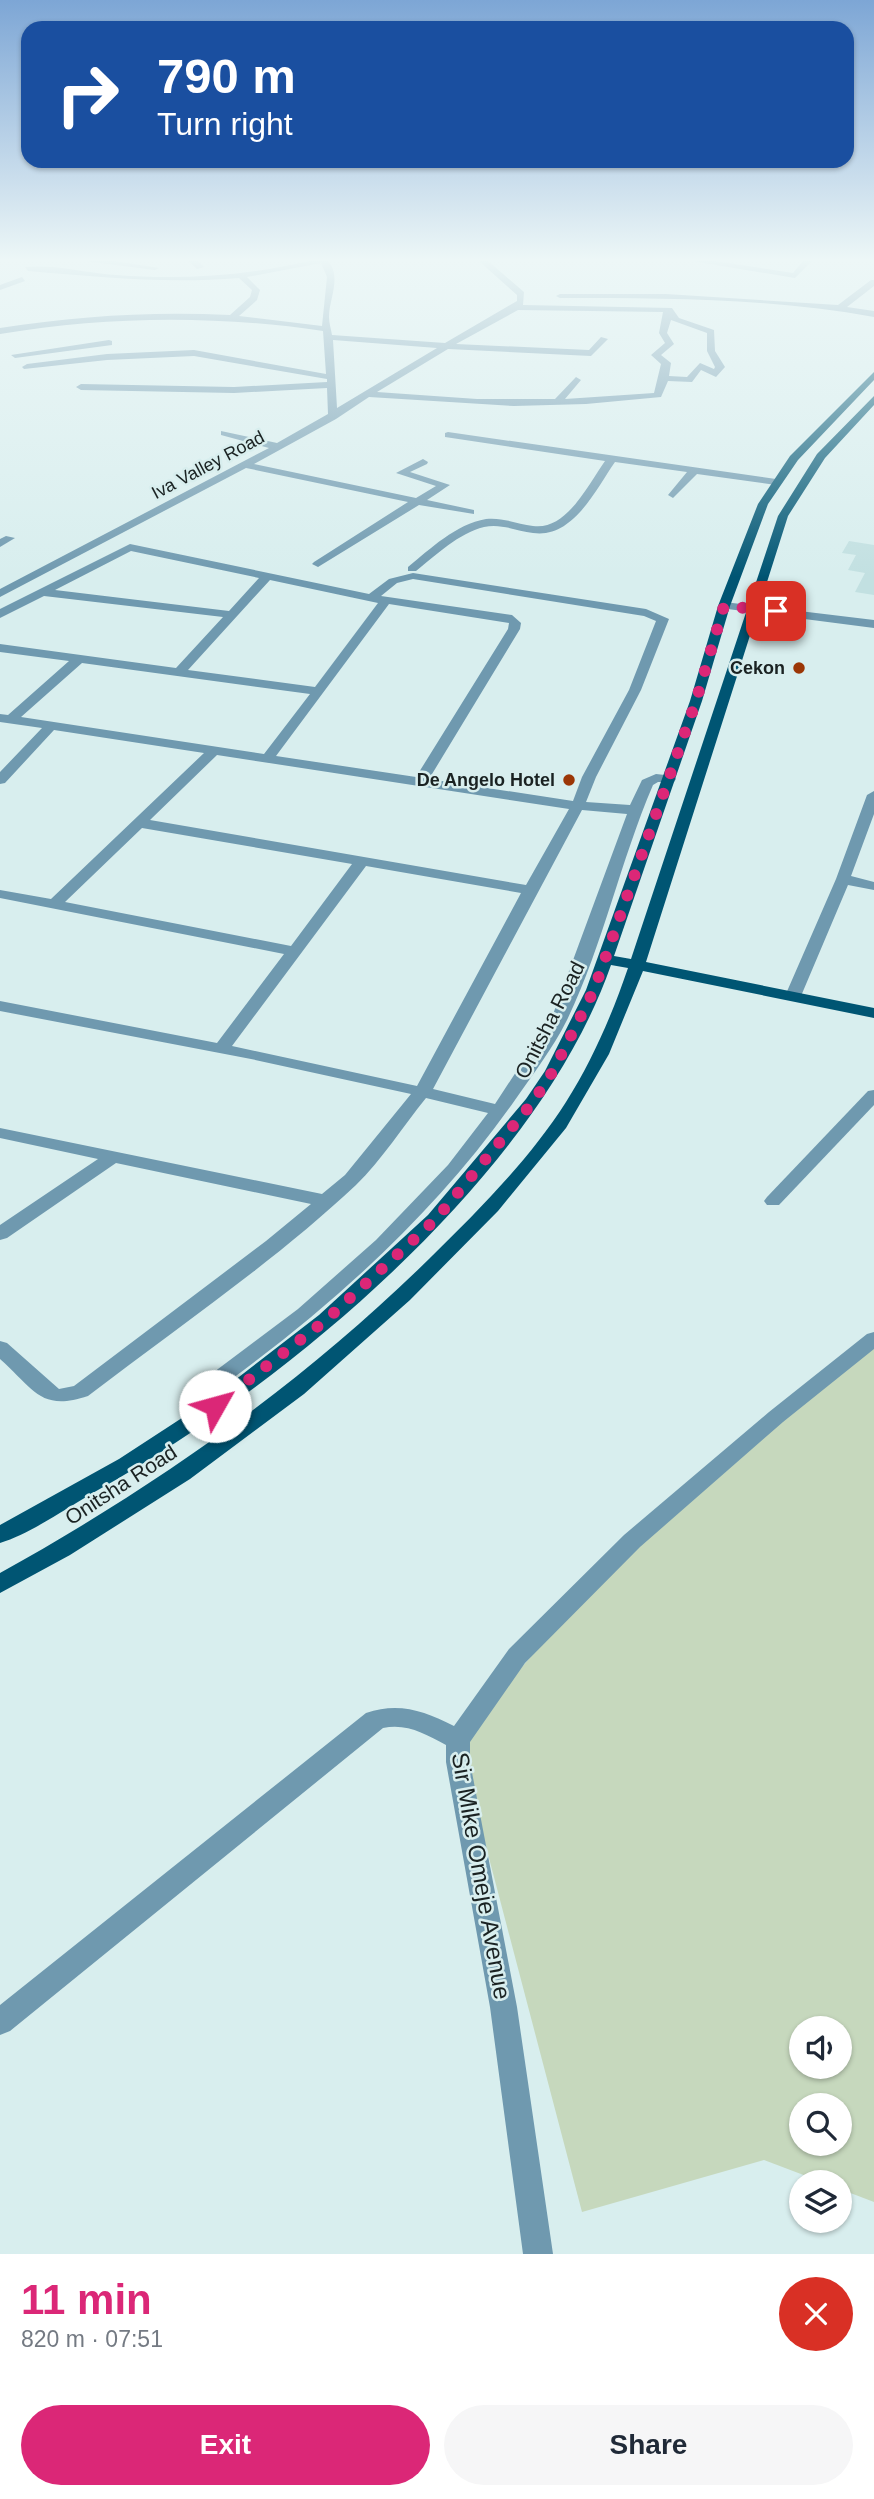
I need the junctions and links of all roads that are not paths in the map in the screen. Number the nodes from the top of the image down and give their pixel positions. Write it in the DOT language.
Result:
graph roads {
  1 [pos="34,366"];
  2 [pos="255,366"];
  3 [pos="329,366"];
  4 [pos="414,366"];
  5 [pos="666,366"];
  6 [pos="700,366"];
  7 [pos="700,366"];
  8 [pos="720,366"];
  9 [pos="27,367"];
  10 [pos="874,375"];
  11 [pos="35,377"];
  12 [pos="664,378"];
  13 [pos="576,380"];
  14 [pos="330,381"];
  15 [pos="81,387"];
  16 [pos="370,394"];
  17 [pos="874,398"];
  18 [pos="559,400"];
  19 [pos="333,417"];
  20 [pos="224,433"];
  21 [pos="448,435"];
  22 [pos="279,447"];
  23 [pos="611,460"];
  24 [pos="423,462"];
  25 [pos="245,465"];
  26 [pos="694,471"];
  27 [pos="776,482"];
  28 [pos="673,495"];
  29 [pos="415,501"];
  30 [pos="470,512"];
  31 [pos="318,564"];
  32 [pos="412,569"];
  33 [pos="268,576"];
  34 [pos="43,592"];
  35 [pos="0,594"];
  36 [pos="371,598"];
  37 [pos="386,600"];
  38 [pos="724,606"];
  39 [pos="753,609"];
  40 [pos="0,614"];
  41 [pos="233,615"];
  42 [pos="874,624"];
  43 [pos="0,648"];
  44 [pos="79,658"];
  45 [pos="180,671"];
  46 [pos="318,691"];
  47 [pos="5,719"];
  48 [pos="51,726"];
  49 [pos="215,750"];
  50 [pos="268,758"];
  51 [pos="669,779"];
  52 [pos="0,780"];
  53 [pos="420,782"];
  54 [pos="874,795"];
  55 [pos="578,806"];
  56 [pos="635,810"];
  57 [pos="140,823"];
  58 [pos="362,861"];
  59 [pos="843,879"];
  60 [pos="874,886"];
  61 [pos="530,890"];
  62 [pos="0,894"];
  63 [pos="56,903"];
  64 [pos="293,951"];
  65 [pos="606,959"];
  66 [pos="636,966"];
  67 [pos="793,996"];
  68 [pos="0,1006"];
  69 [pos="874,1013"];
  70 [pos="222,1048"];
  71 [pos="423,1091"];
  72 [pos="874,1095"];
  73 [pos="500,1111"];
  74 [pos="0,1133"];
  75 [pos="114,1156"];
  76 [pos="326,1200"];
  77 [pos="773,1201"];
  78 [pos="0,1234"];
  79 [pos="874,1339"];
  80 [pos="0,1348"];
  81 [pos="215,1406"];
  82 [pos="1,1532"];
  83 [pos="0,1584"];
  84 [pos="458,1740"];
  85 [pos="0,2022"];
  86 [pos="538,2254"];
  1 -- 9 [label="street"];
  2 -- 14 [label="street"];
  3 -- 14 [label="street"];
  4 -- 16 [label="street, Iva Valley Road"];
  5 -- 12 [label="street"];
  6 -- 8 [label="street"];
  7 -- 12 [label="street"];
  9 -- 11 [label="street"];
  10 -- 27 [label="main road, Onitsha Road"];
  12 -- 18 [label="street"];
  13 -- 18 [label="street"];
  14 -- 15 [label="street"];
  14 -- 19 [label="street"];
  16 -- 18 [label="street"];
  16 -- 19 [label="street, Iva Valley Road"];
  17 -- 39 [label="main road, Onitsha Road"];
  19 -- 22 [label="street, Iva Valley Road"];
  20 -- 22 [label="street"];
  21 -- 23 [label="street"];
  22 -- 25 [label="street, Iva Valley Road"];
  23 -- 26 [label="street"];
  23 -- 32 [label="street"];
  24 -- 29 [label="street"];
  25 -- 29 [label="street"];
  25 -- 35 [label="street, Iva Valley Road"];
  26 -- 27 [label="street"];
  26 -- 28 [label="street"];
  27 -- 38 [label="main road, Onitsha Road"];
  29 -- 30 [label="street"];
  29 -- 31 [label="street"];
  33 -- 34 [label="street"];
  33 -- 36 [label="street"];
  33 -- 41 [label="street"];
  34 -- 40 [label="street"];
  34 -- 41 [label="street"];
  36 -- 37 [label="street"];
  36 -- 55 [label="street"];
  37 -- 46 [label="street"];
  37 -- 53 [label="street"];
  38 -- 39 [label="street"];
  38 -- 51 [label="main road, Onitsha Road"];
  39 -- 42 [label="street"];
  39 -- 66 [label="main road, Onitsha Road"];
  41 -- 45 [label="street"];
  43 -- 44 [label="street"];
  44 -- 45 [label="street"];
  44 -- 47 [label="street"];
  45 -- 46 [label="street"];
  46 -- 50 [label="street"];
  47 -- 48 [label="street"];
  48 -- 49 [label="street"];
  48 -- 52 [label="street"];
  49 -- 50 [label="street"];
  49 -- 57 [label="street"];
  50 -- 53 [label="street"];
  51 -- 56 [label="street"];
  51 -- 65 [label="main road, Onitsha Road"];
  53 -- 55 [label="street"];
  54 -- 59 [label="street"];
  55 -- 56 [label="street"];
  55 -- 61 [label="street"];
  56 -- 73 [label="street"];
  57 -- 58 [label="street"];
  57 -- 63 [label="street"];
  58 -- 61 [label="street"];
  58 -- 64 [label="street"];
  59 -- 60 [label="street"];
  59 -- 67 [label="street"];
  61 -- 71 [label="street"];
  62 -- 63 [label="street"];
  63 -- 64 [label="street"];
  64 -- 70 [label="street"];
  65 -- 66 [label="main road"];
  65 -- 81 [label="main road, Onitsha Road"];
  66 -- 67 [label="main road"];
  66 -- 83 [label="main road, Onitsha Road"];
  67 -- 69 [label="main road"];
  68 -- 70 [label="street"];
  70 -- 71 [label="street"];
  71 -- 73 [label="street"];
  71 -- 76 [label="street"];
  72 -- 77 [label="street"];
  73 -- 81 [label="street"];
  74 -- 75 [label="street"];
  75 -- 76 [label="street"];
  75 -- 78 [label="street"];
  76 -- 80 [label="street"];
  79 -- 84 [label="street, Sir Mike Omeje Avenue"];
  81 -- 82 [label="main road, Onitsha Road"];
  84 -- 85 [label="street"];
  84 -- 86 [label="street, Sir Mike Omeje Avenue"];
}
